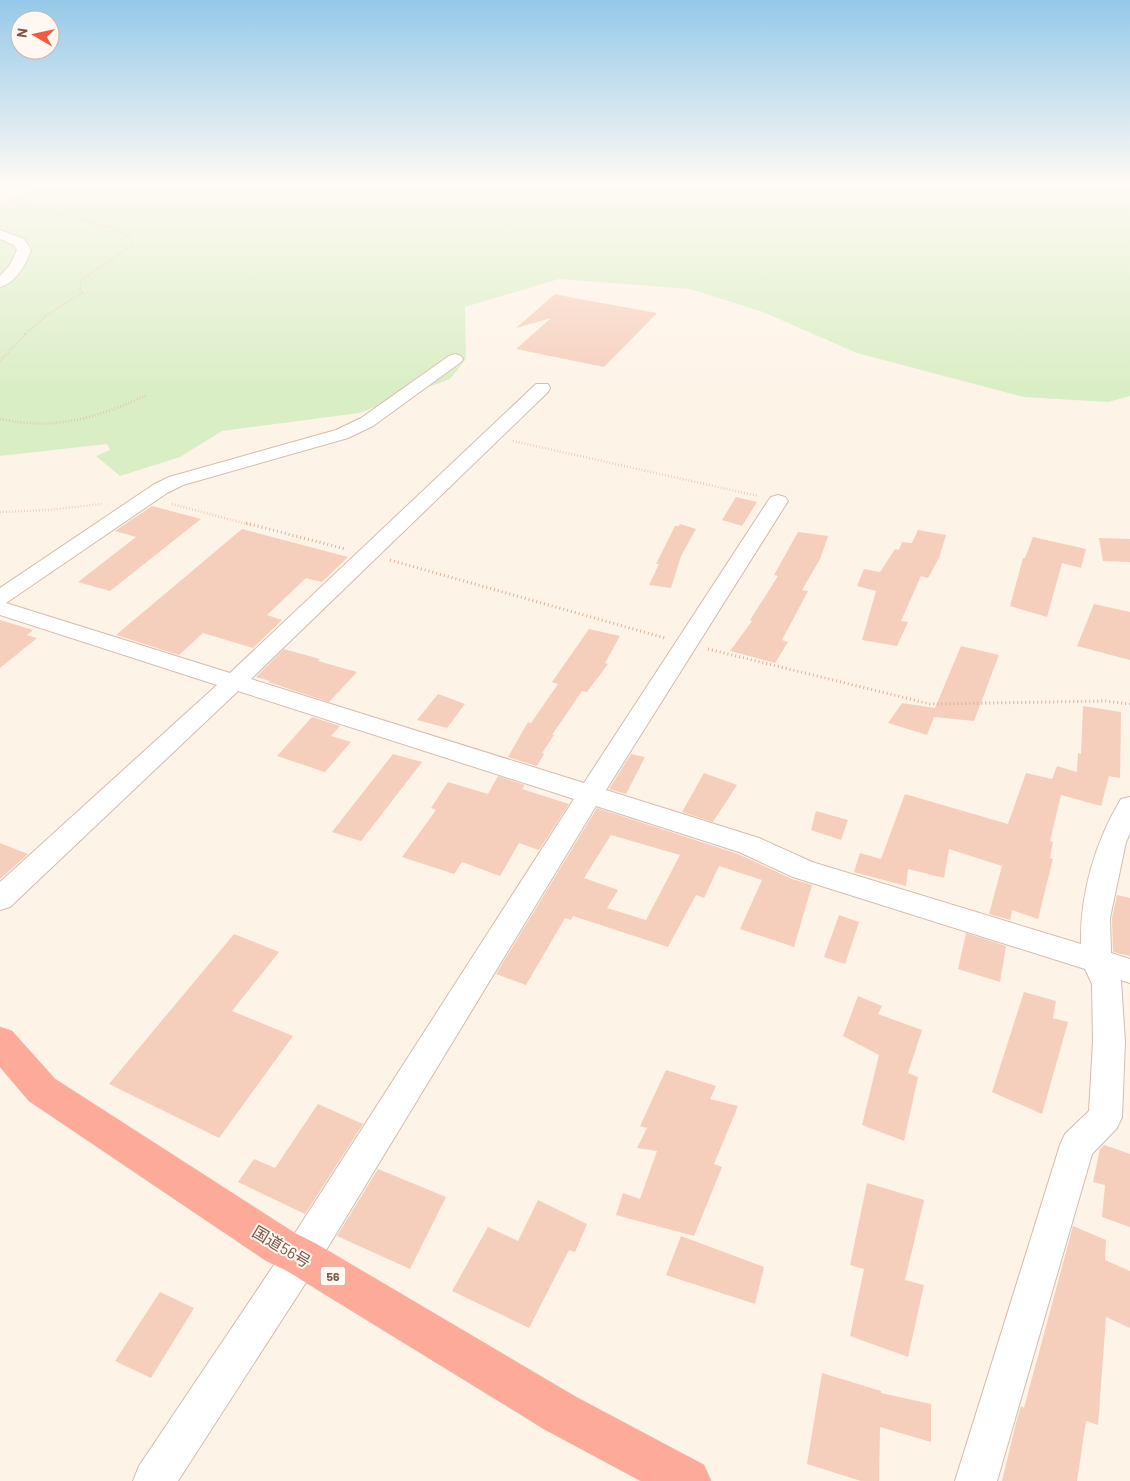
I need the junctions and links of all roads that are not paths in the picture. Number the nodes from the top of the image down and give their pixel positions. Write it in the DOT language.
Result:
graph roads {
  1 [pos="22,254"];
  2 [pos="0,283"];
  3 [pos="455,360"];
  4 [pos="542,388"];
  5 [pos="778,501"];
  6 [pos="0,598"];
  7 [pos="0,608"];
  8 [pos="234,682"];
  9 [pos="590,795"];
  10 [pos="1130,806"];
  11 [pos="0,899"];
  12 [pos="1096,960"];
  13 [pos="1130,971"];
  14 [pos="0,1042"];
  15 [pos="301,1257"];
  16 [pos="154,1481"];
  17 [pos="688,1481"];
  18 [pos="976,1481"];
  1 -- 2 [label="street"];
  3 -- 6 [label="street"];
  4 -- 8 [label="street"];
  5 -- 9 [label="street"];
  7 -- 8 [label="street"];
  8 -- 9 [label="street"];
  8 -- 11 [label="street"];
  9 -- 12 [label="street"];
  9 -- 15 [label="street"];
  10 -- 12 [label="street"];
  12 -- 13 [label="street"];
  12 -- 18 [label="street"];
  14 -- 15 [label="highway, 国道56号 / 56"];
  15 -- 16 [label="street"];
  15 -- 17 [label="highway, 国道56号 / 56"];
}
